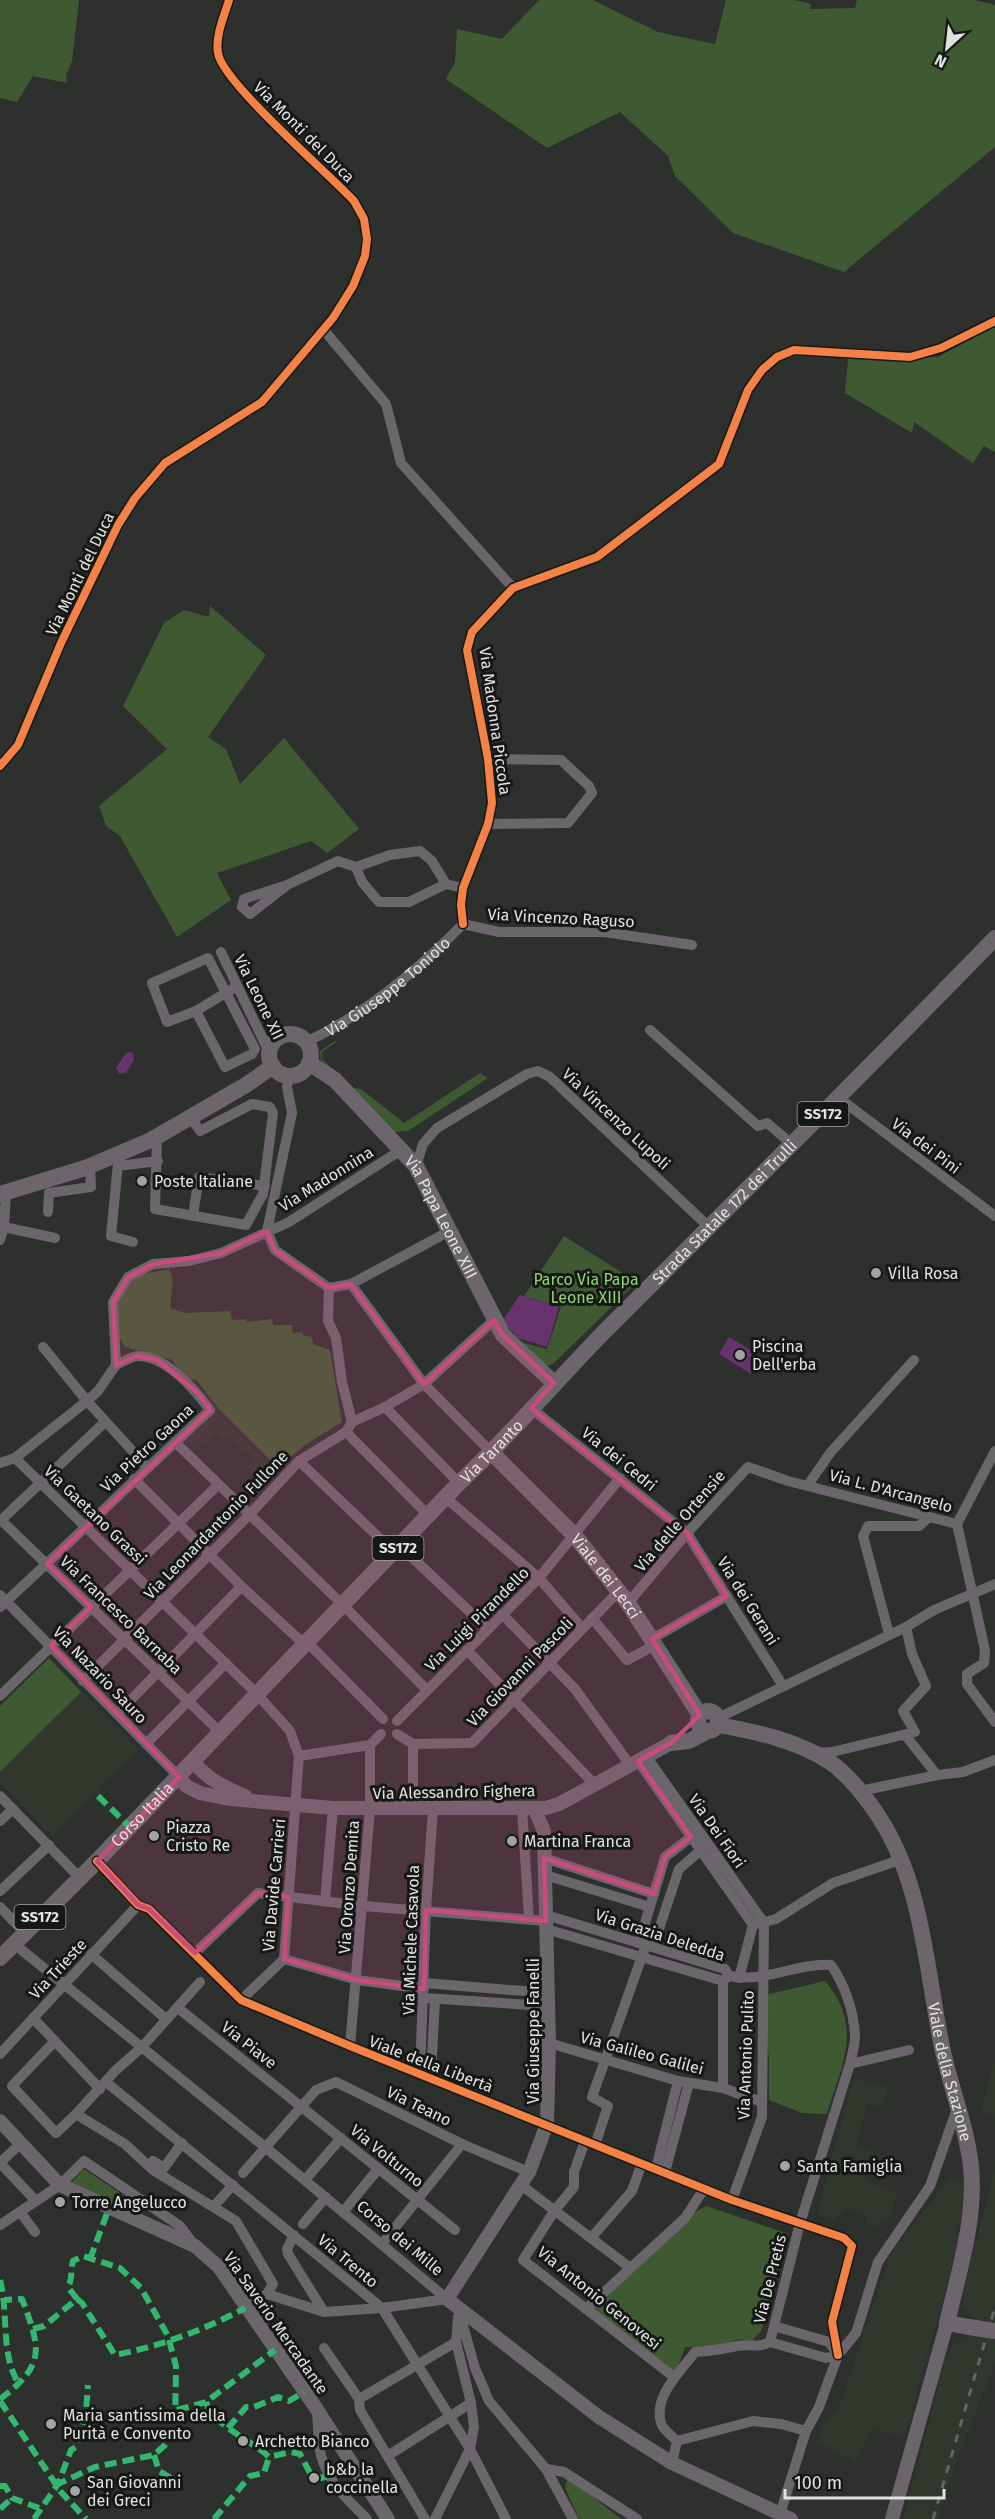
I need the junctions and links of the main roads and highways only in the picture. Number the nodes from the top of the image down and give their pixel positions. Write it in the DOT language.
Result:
graph roads {
  1 [pos="995,938"];
  2 [pos="271,1060"];
  3 [pos="309,1063"];
  4 [pos="2,1194"];
  5 [pos="554,1383"];
  6 [pos="492,1453"];
  7 [pos="257,1694"];
  8 [pos="708,1722"];
  9 [pos="671,1743"];
  10 [pos="0,1958"];
  11 [pos="995,2331"];
  1 -- 5 [label="main road, Strada Statale 172 dei Trulli / SS172"];
  2 -- 3 [label="main road"];
  2 -- 3 [label="main road"];
  2 -- 4 [label="main road"];
  3 -- 5 [label="main road, Via Papa Leone XIII"];
  5 -- 6 [label="main road, Via Taranto / SS172"];
  6 -- 7 [label="main road, Via Taranto / SS172"];
  6 -- 8 [label="main road, Viale dei Lecci"];
  7 -- 10 [label="main road, Corso Italia / SS172"];
  8 -- 9 [label="main road"];
  8 -- 11 [label="main road, Viale della Stazione, bridge"];
}
